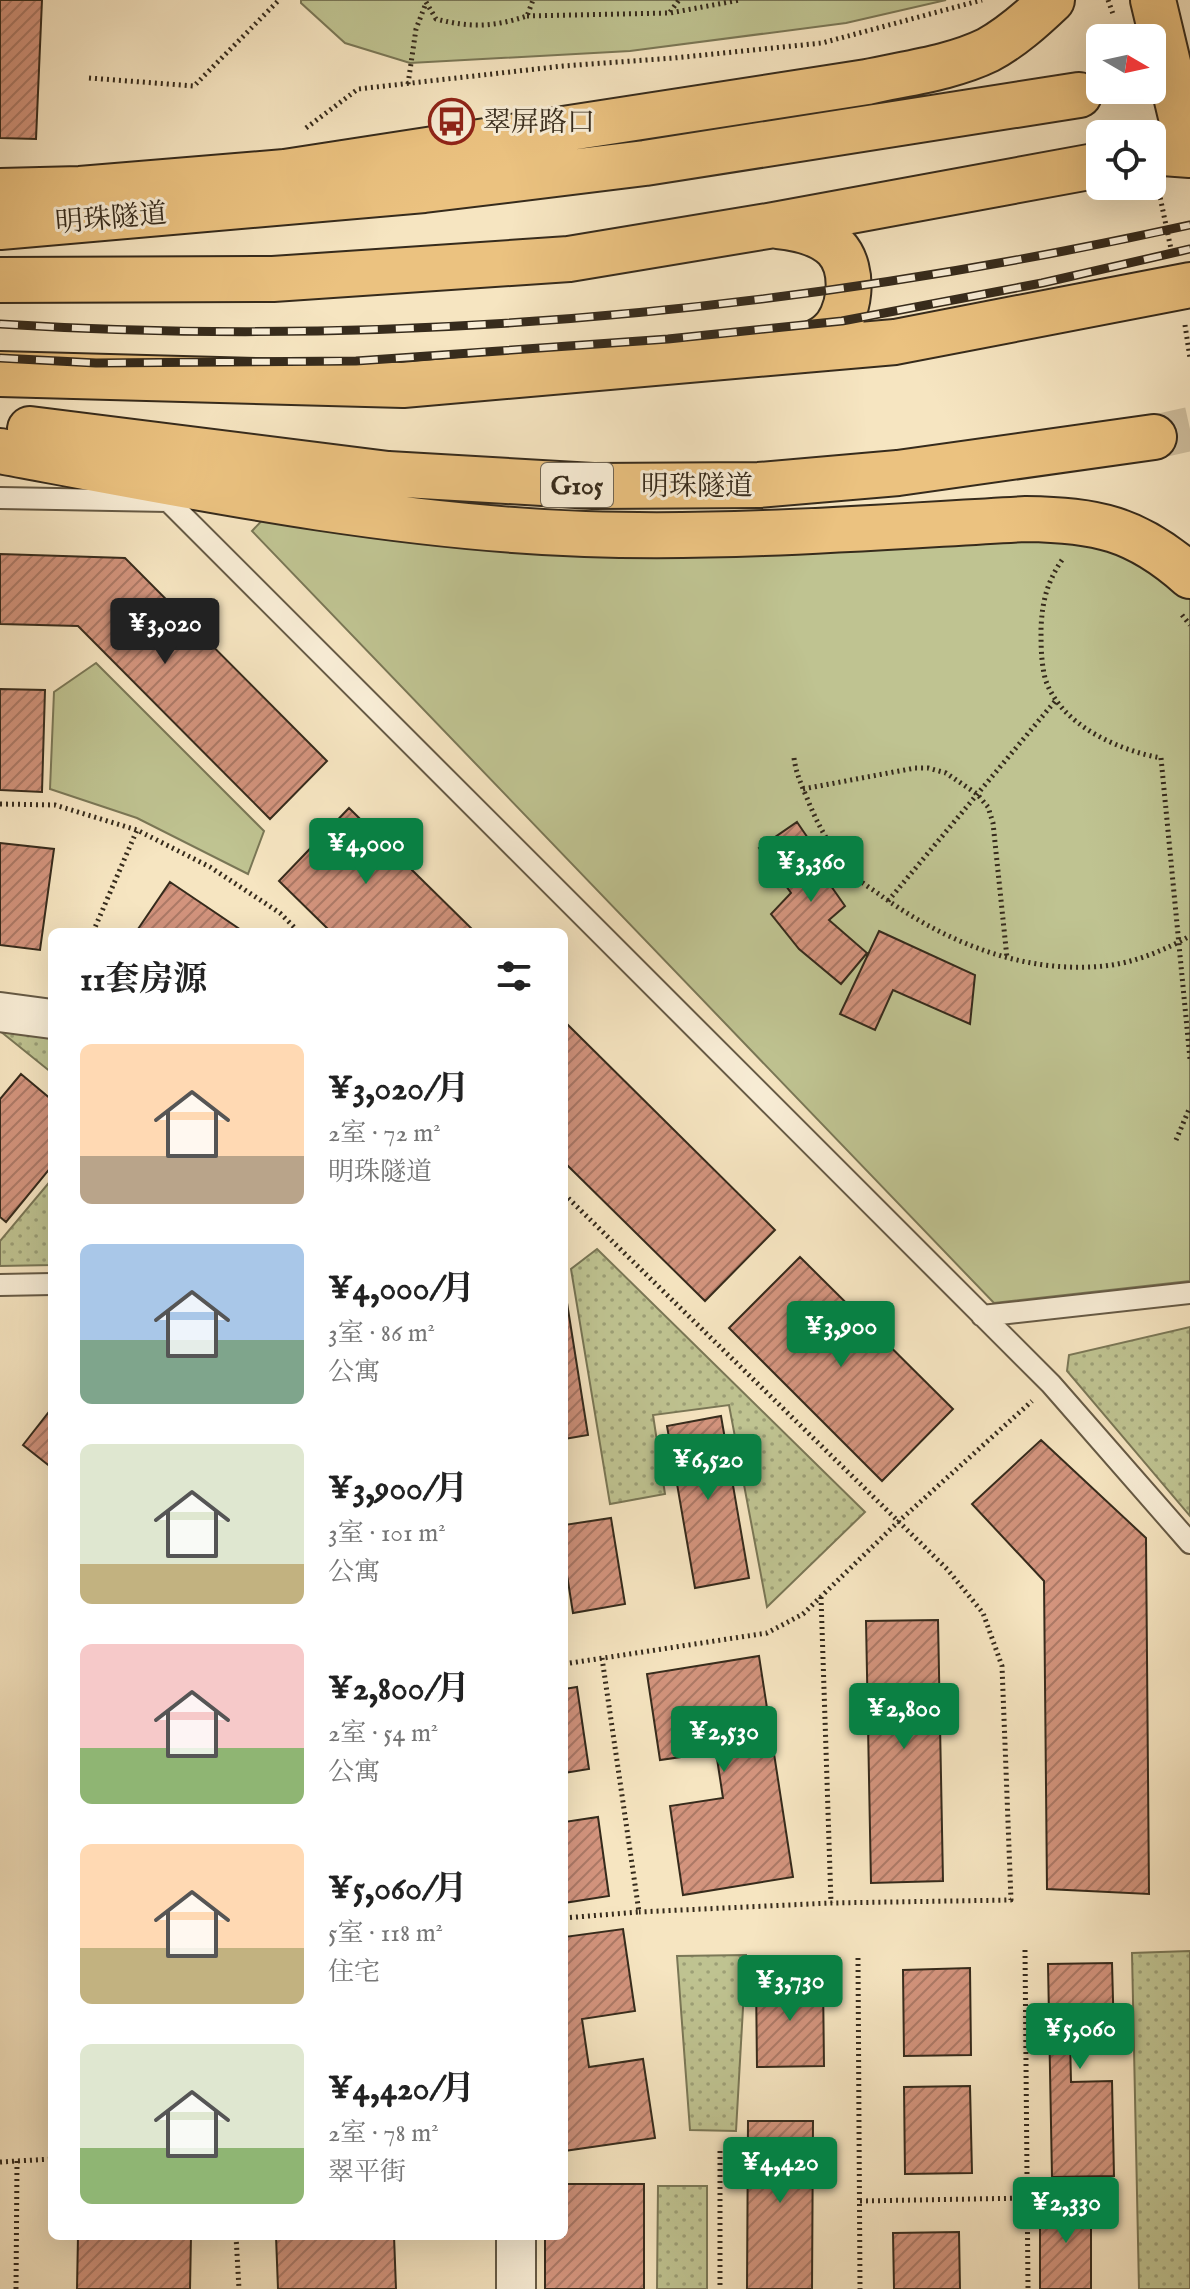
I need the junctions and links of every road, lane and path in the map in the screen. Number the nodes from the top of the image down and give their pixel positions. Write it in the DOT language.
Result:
graph roads {
  1 [pos="279,0"];
  2 [pos="533,0"];
  3 [pos="679,0"];
  4 [pos="740,0"];
  5 [pos="982,0"];
  6 [pos="1052,0"];
  7 [pos="1153,0"];
  8 [pos="427,1"];
  9 [pos="670,13"];
  10 [pos="527,16"];
  11 [pos="89,78"];
  12 [pos="408,84"];
  13 [pos="1079,95"];
  14 [pos="1184,106"];
  15 [pos="297,135"];
  16 [pos="1166,153"];
  17 [pos="1190,156"];
  18 [pos="1086,168"];
  19 [pos="0,191"];
  20 [pos="774,225"];
  21 [pos="0,227"];
  22 [pos="0,280"];
  23 [pos="1190,285"];
  24 [pos="793,351"];
  25 [pos="0,374"];
  26 [pos="0,425"];
  27 [pos="1154,437"];
  28 [pos="0,451"];
  29 [pos="0,498"];
  30 [pos="1068,552"];
  31 [pos="1190,576"];
  32 [pos="1056,700"];
  33 [pos="794,758"];
  34 [pos="803,789"];
  35 [pos="977,794"];
  36 [pos="0,804"];
  37 [pos="137,830"];
  38 [pos="888,901"];
  39 [pos="95,928"];
  40 [pos="295,928"];
  41 [pos="1190,936"];
  42 [pos="1179,943"];
  43 [pos="1007,958"];
  44 [pos="0,1012"];
  45 [pos="48,1018"];
  46 [pos="1190,1059"];
  47 [pos="1190,1107"];
  48 [pos="1176,1140"];
  49 [pos="568,1198"];
  50 [pos="48,1284"];
  51 [pos="0,1285"];
  52 [pos="1190,1293"];
  53 [pos="982,1316"];
  54 [pos="1051,1384"];
  55 [pos="898,1522"];
  56 [pos="1190,1543"];
  57 [pos="821,1596"];
  58 [pos="602,1658"];
  59 [pos="568,1663"];
  60 [pos="831,1903"];
  61 [pos="639,1912"];
  62 [pos="568,1918"];
  63 [pos="1025,1950"];
  64 [pos="858,1958"];
  65 [pos="720,2151"];
  66 [pos="48,2159"];
  67 [pos="17,2161"];
  68 [pos="0,2162"];
  69 [pos="1027,2198"];
  70 [pos="860,2201"];
  71 [pos="236,2240"];
  72 [pos="516,2240"];
  73 [pos="16,2289"];
  74 [pos="239,2289"];
  75 [pos="516,2289"];
  76 [pos="720,2289"];
  77 [pos="860,2289"];
  78 [pos="1028,2289"];
  1 -- 11 [label="path"];
  2 -- 10 [label="path"];
  3 -- 9 [label="path"];
  4 -- 9 [label="path"];
  5 -- 12 [label="path"];
  6 -- 19 [label="main road"];
  7 -- 14 [label="main road"];
  8 -- 10 [label="path"];
  8 -- 12 [label="path"];
  9 -- 10 [label="path"];
  12 -- 15 [label="path"];
  13 -- 21 [label="main road, 明珠隧道"];
  14 -- 17 [label="main road"];
  16 -- 17 [label="main road"];
  18 -- 20 [label="main road"];
  20 -- 22 [label="main road"];
  20 -- 24 [label="main road"];
  23 -- 24 [label="main road"];
  24 -- 25 [label="main road"];
  26 -- 27 [label="main road, 明珠隧道 / G105"];
  28 -- 31 [label="main road"];
  29 -- 53 [label="lane"];
  30 -- 32 [label="path"];
  32 -- 35 [label="path"];
  32 -- 42 [label="path"];
  33 -- 34 [label="path"];
  34 -- 35 [label="path"];
  34 -- 38 [label="path"];
  35 -- 38 [label="path"];
  35 -- 43 [label="path"];
  36 -- 37 [label="path"];
  37 -- 39 [label="path"];
  37 -- 40 [label="path"];
  38 -- 43 [label="path"];
  41 -- 42 [label="path"];
  42 -- 43 [label="path"];
  42 -- 46 [label="path"];
  44 -- 45 [label="street"];
  47 -- 48 [label="path"];
  49 -- 55 [label="path"];
  50 -- 51 [label="lane"];
  52 -- 53 [label="lane"];
  53 -- 54 [label="lane"];
  54 -- 55 [label="path"];
  54 -- 56 [label="lane"];
  55 -- 57 [label="path"];
  55 -- 60 [label="path"];
  57 -- 58 [label="path"];
  57 -- 60 [label="path"];
  58 -- 59 [label="path"];
  58 -- 61 [label="path"];
  60 -- 61 [label="path"];
  61 -- 62 [label="path"];
  63 -- 69 [label="path"];
  64 -- 70 [label="path"];
  65 -- 76 [label="path"];
  66 -- 67 [label="path"];
  67 -- 68 [label="path"];
  67 -- 73 [label="path"];
  69 -- 70 [label="path"];
  69 -- 78 [label="path"];
  70 -- 77 [label="path"];
  71 -- 74 [label="path"];
  72 -- 75 [label="street"];
}
